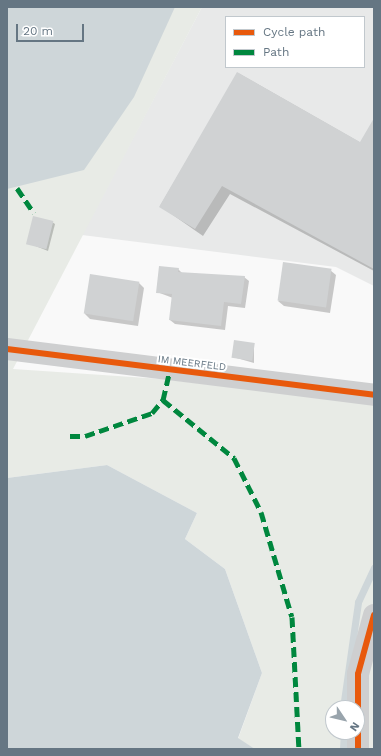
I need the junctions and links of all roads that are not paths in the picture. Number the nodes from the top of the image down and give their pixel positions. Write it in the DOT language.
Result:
graph roads {
  1 [pos="7,349"];
  2 [pos="374,395"];
  3 [pos="374,615"];
  4 [pos="358,749"];
  1 -- 2 [label="street, IM MEERFELD"];
  3 -- 4 [label="street"];
}
